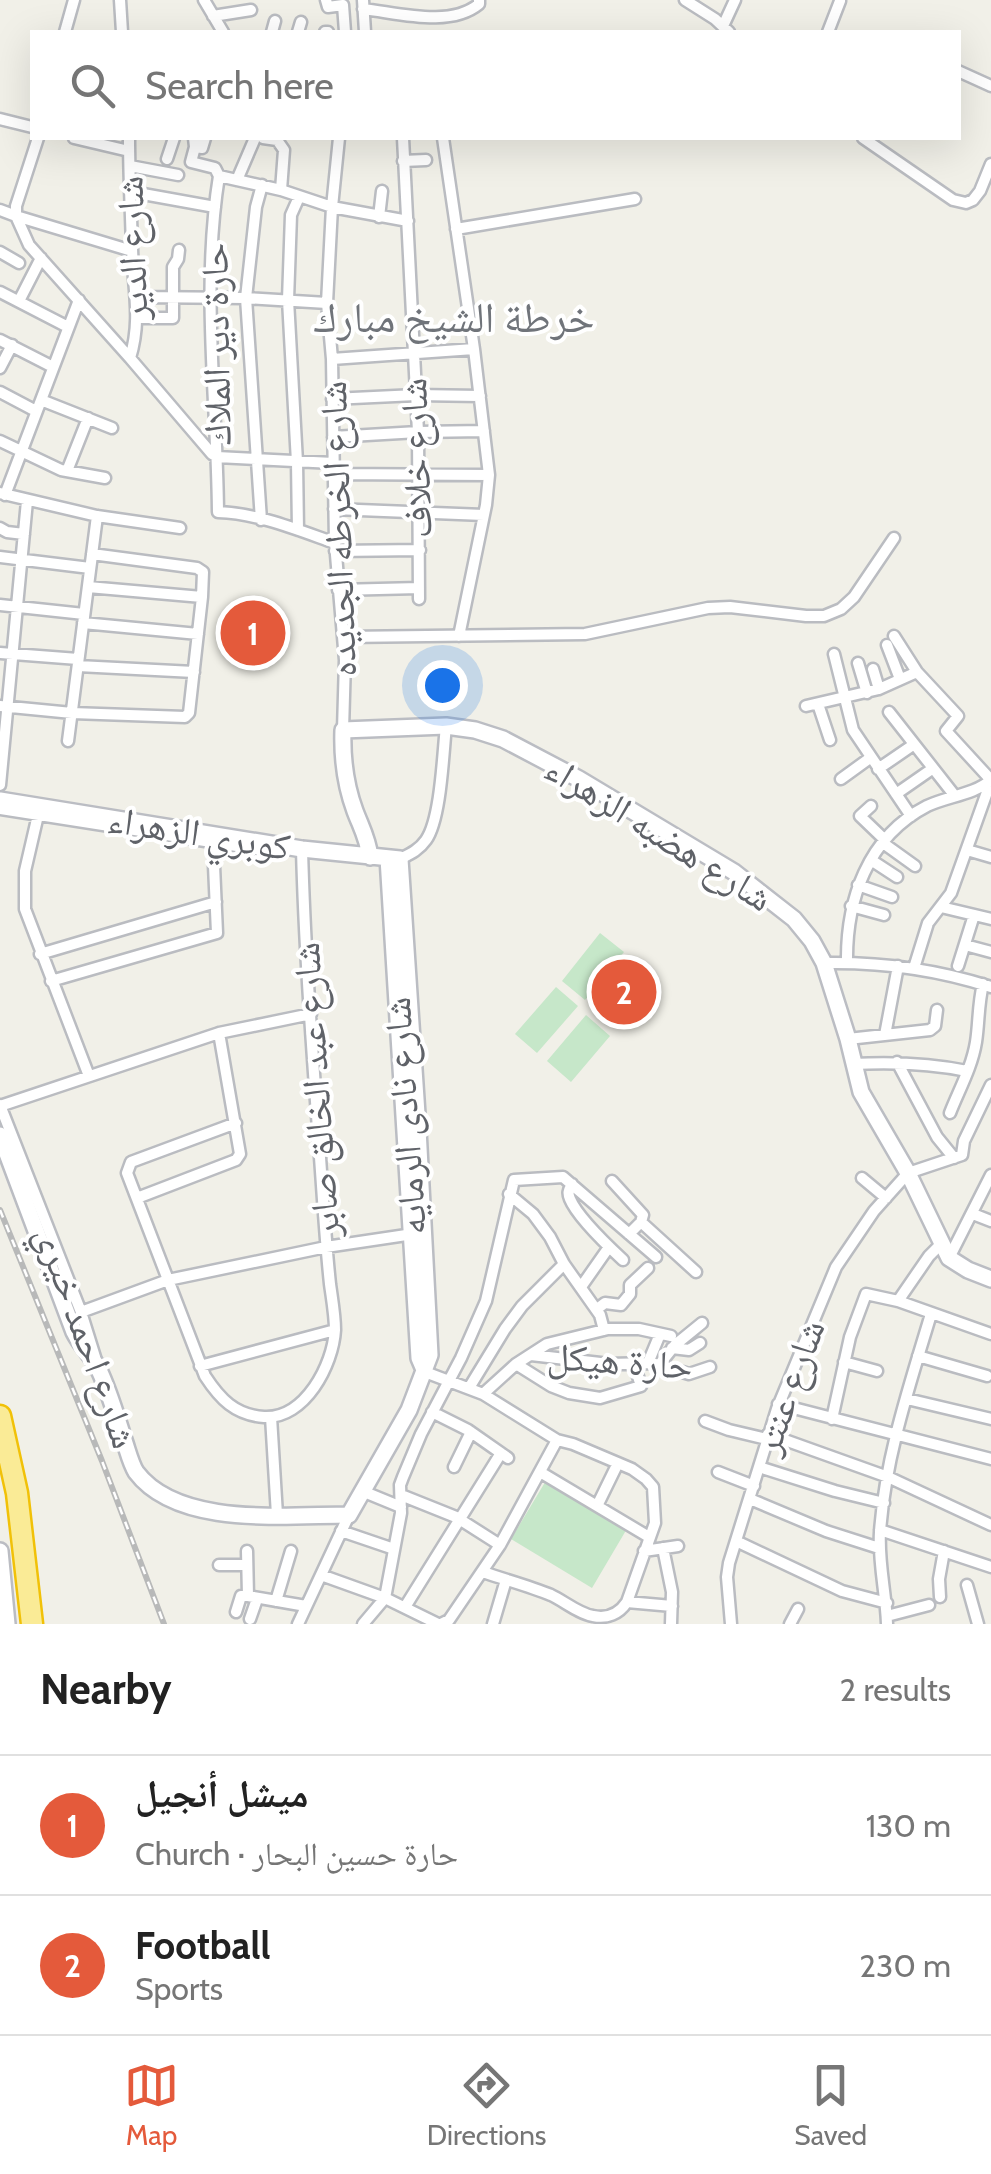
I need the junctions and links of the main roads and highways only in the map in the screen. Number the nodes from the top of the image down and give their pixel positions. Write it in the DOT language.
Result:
graph roads {
  1 [pos="342,730"];
  2 [pos="0,793"];
  3 [pos="370,857"];
  4 [pos="394,858"];
  5 [pos="0,1136"];
  6 [pos="991,1279"];
  7 [pos="425,1372"];
  8 [pos="0,1416"];
  9 [pos="349,1515"];
  10 [pos="0,1551"];
  11 [pos="7,1624"];
  12 [pos="32,1624"];
  1 -- 3 [label="main road, شارع الخرطه الجديده"];
  1 -- 6 [label="main road, شارع هضبه الزهراء"];
  2 -- 3 [label="main road, كوبري الزهراء"];
  3 -- 4 [label="main road, كوبري الزهراء"];
  4 -- 7 [label="main road, شارع نادى الرمايه"];
  4 -- 7 [label="main road, شارع نادى الرمايه"];
  5 -- 9 [label="main road, شارع احمد خيري"];
  7 -- 9 [label="main road, شارع نادى الرمايه"];
  8 -- 12 [label="highway"];
  10 -- 11 [label="main road"];
}
